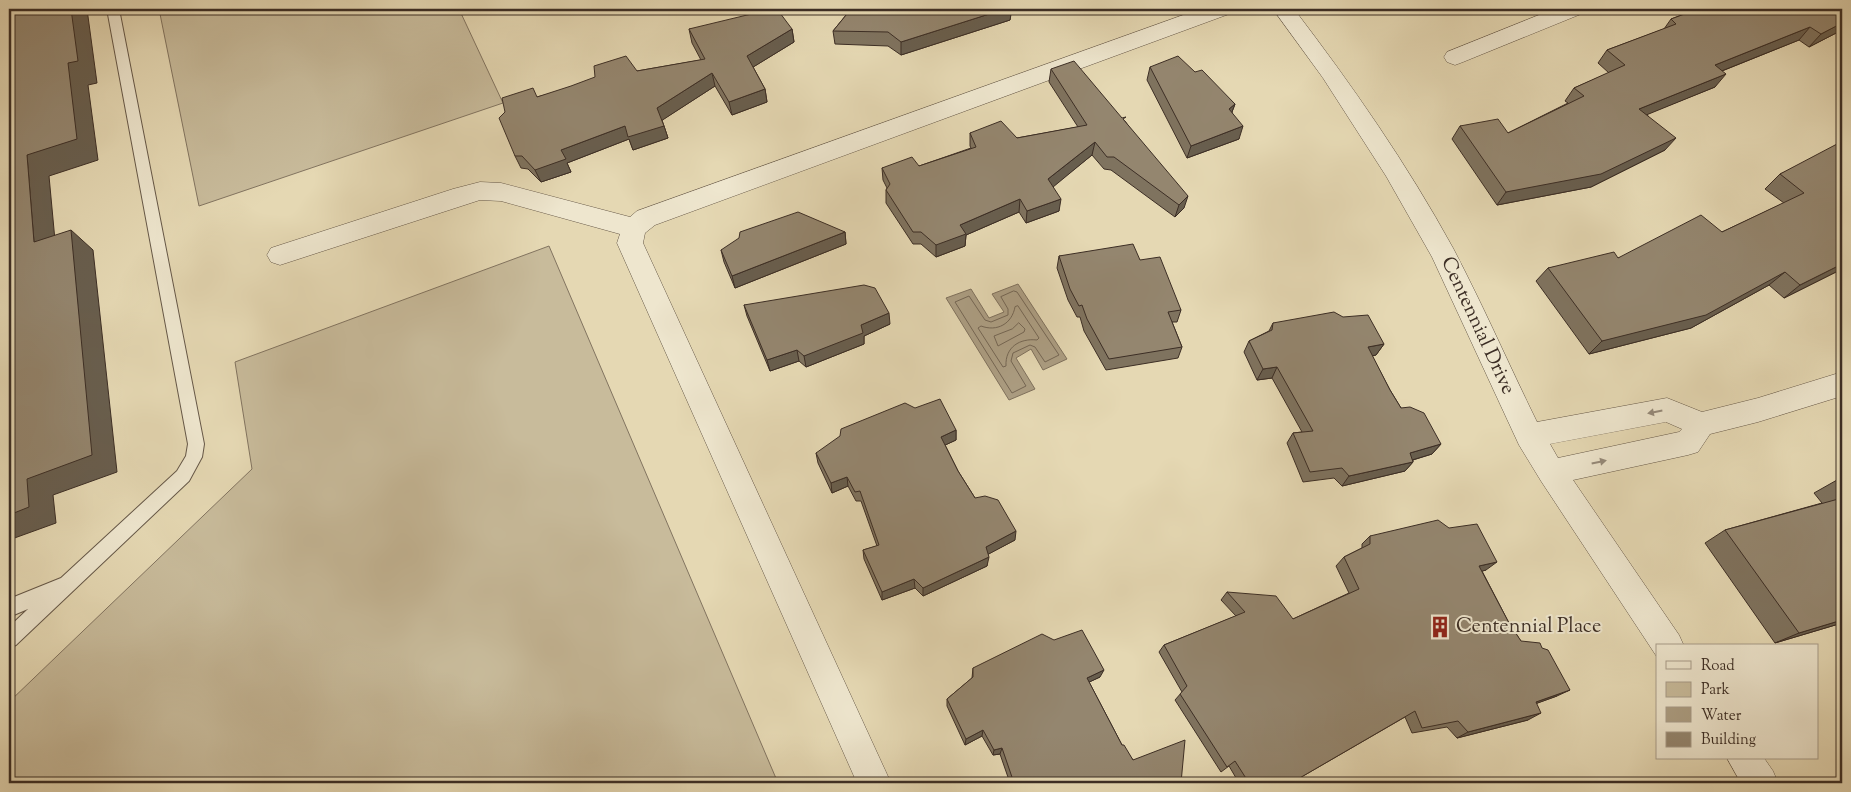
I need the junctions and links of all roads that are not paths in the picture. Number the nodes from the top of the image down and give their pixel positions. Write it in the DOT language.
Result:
graph roads {
  1 [pos="113,9"];
  2 [pos="1221,9"];
  3 [pos="1283,9"];
  4 [pos="1573,9"];
  5 [pos="1455,56"];
  6 [pos="634,228"];
  7 [pos="280,255"];
  8 [pos="1842,384"];
  9 [pos="1701,424"];
  10 [pos="1529,436"];
  11 [pos="1551,472"];
  12 [pos="70,582"];
  13 [pos="9,608"];
  14 [pos="9,639"];
  15 [pos="1667,644"];
  16 [pos="874,783"];
  1 -- 12 [label="lane"];
  2 -- 6 [label="street"];
  3 -- 10 [label="street, Centennial Drive"];
  4 -- 5 [label="street"];
  6 -- 7 [label="street"];
  6 -- 16 [label="street"];
  8 -- 9 [label="street"];
  9 -- 10 [label="street, one-way"];
  11 -- 9 [label="street, one-way"];
  10 -- 11 [label="street, Centennial Drive"];
  11 -- 15 [label="street, Centennial Drive"];
  12 -- 13 [label="lane"];
  12 -- 14 [label="lane"];
}
